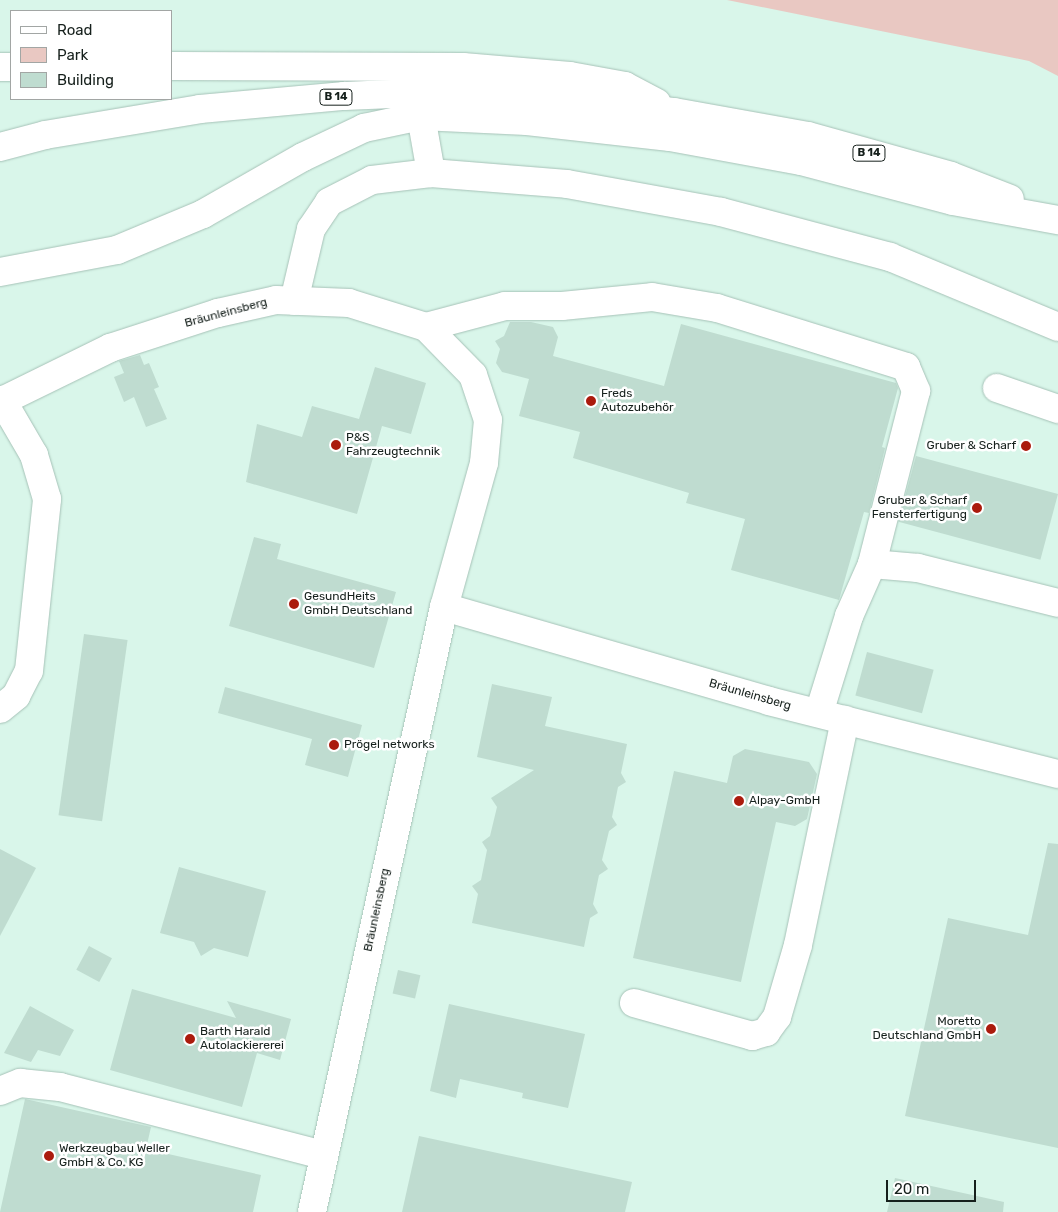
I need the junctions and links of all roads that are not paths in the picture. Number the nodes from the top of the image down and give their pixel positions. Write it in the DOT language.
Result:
graph roads {
  1 [pos="172,66"];
  2 [pos="674,112"];
  3 [pos="421,116"];
  4 [pos="0,147"];
  5 [pos="430,173"];
  6 [pos="1058,219"];
  7 [pos="0,272"];
  8 [pos="294,301"];
  9 [pos="426,327"];
  10 [pos="1058,328"];
  11 [pos="997,388"];
  12 [pos="1,401"];
  13 [pos="1058,409"];
  14 [pos="872,564"];
  15 [pos="1058,603"];
  16 [pos="444,607"];
  17 [pos="0,709"];
  18 [pos="819,714"];
  19 [pos="845,720"];
  20 [pos="1058,774"];
  21 [pos="634,1003"];
  22 [pos="0,1091"];
  23 [pos="323,1155"];
  24 [pos="312,1212"];
  1 -- 2 [label="street"];
  2 -- 4 [label="street, B 14"];
  2 -- 6 [label="street, B 14"];
  3 -- 5 [label="street"];
  3 -- 6 [label="street"];
  3 -- 7 [label="street"];
  5 -- 8 [label="street"];
  5 -- 10 [label="street"];
  8 -- 9 [label="street, Bräunleinsberg"];
  8 -- 12 [label="street, Bräunleinsberg"];
  9 -- 14 [label="street"];
  9 -- 16 [label="street, Bräunleinsberg"];
  11 -- 13 [label="street"];
  12 -- 17 [label="street"];
  14 -- 15 [label="street"];
  14 -- 18 [label="street"];
  16 -- 18 [label="street, Bräunleinsberg"];
  16 -- 23 [label="street, Bräunleinsberg"];
  18 -- 19 [label="street, Bräunleinsberg"];
  19 -- 20 [label="street, Bräunleinsberg"];
  19 -- 21 [label="street"];
  22 -- 23 [label="street"];
  23 -- 24 [label="street, Bräunleinsberg"];
}
